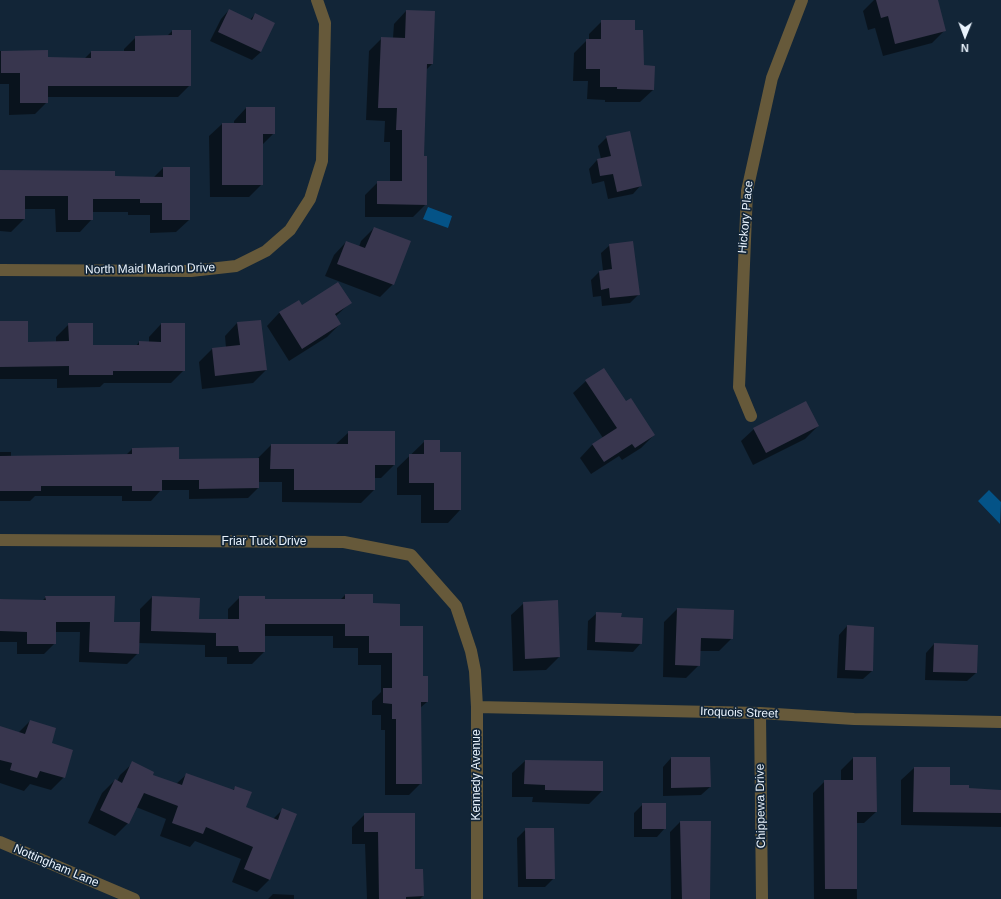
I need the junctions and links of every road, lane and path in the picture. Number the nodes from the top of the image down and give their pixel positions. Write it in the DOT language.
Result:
graph roads {
  1 [pos="317,0"];
  2 [pos="325,0"];
  3 [pos="802,0"];
  4 [pos="325,23"];
  5 [pos="0,270"];
  6 [pos="751,416"];
  7 [pos="0,540"];
  8 [pos="471,651"];
  9 [pos="477,707"];
  10 [pos="760,713"];
  11 [pos="1001,722"];
  12 [pos="0,842"];
  13 [pos="134,899"];
  14 [pos="477,899"];
  15 [pos="762,899"];
  1 -- 4 [label="street, North Maid Marion Drive"];
  2 -- 4 [label="street"];
  3 -- 6 [label="street, Hickory Place"];
  4 -- 5 [label="street, North Maid Marion Drive"];
  7 -- 8 [label="street, Friar Tuck Drive"];
  8 -- 9 [label="street, Kennedy Avenue"];
  9 -- 10 [label="street, Iroquois Street"];
  9 -- 14 [label="street, Kennedy Avenue"];
  10 -- 11 [label="street, Iroquois Street"];
  10 -- 15 [label="street, Chippewa Drive"];
  12 -- 13 [label="street, Nottingham Lane"];
}
